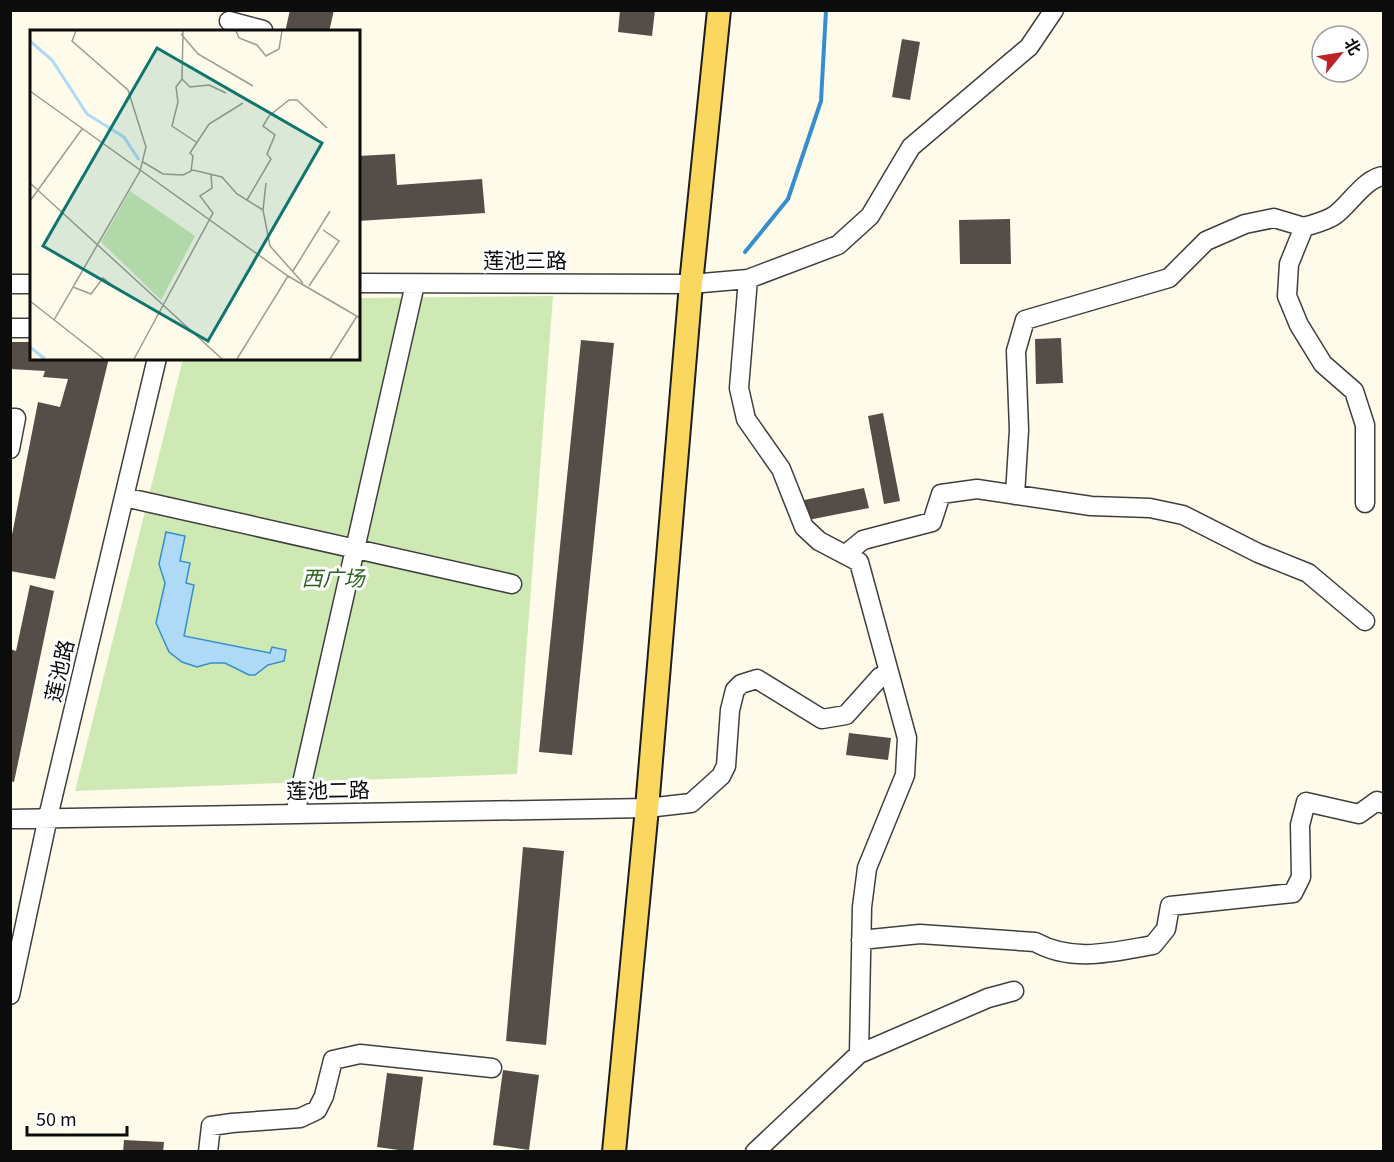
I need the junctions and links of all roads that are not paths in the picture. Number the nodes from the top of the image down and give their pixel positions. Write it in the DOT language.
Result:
graph roads {
  1 [pos="719,10"];
  2 [pos="1054,10"];
  3 [pos="229,21"];
  4 [pos="263,30"];
  5 [pos="1383,176"];
  6 [pos="1304,227"];
  7 [pos="748,279"];
  8 [pos="360,283"];
  9 [pos="10,284"];
  10 [pos="30,284"];
  11 [pos="416,284"];
  12 [pos="691,284"];
  13 [pos="10,328"];
  14 [pos="30,328"];
  15 [pos="157,360"];
  16 [pos="10,418"];
  17 [pos="10,449"];
  18 [pos="1015,495"];
  19 [pos="124,497"];
  20 [pos="1365,503"];
  21 [pos="355,549"];
  22 [pos="846,554"];
  23 [pos="512,584"];
  24 [pos="1365,621"];
  25 [pos="889,672"];
  26 [pos="1383,804"];
  27 [pos="647,808"];
  28 [pos="295,814"];
  29 [pos="48,818"];
  30 [pos="10,819"];
  31 [pos="861,940"];
  32 [pos="1014,991"];
  33 [pos="10,995"];
  34 [pos="859,1054"];
  35 [pos="492,1068"];
  36 [pos="208,1152"];
  37 [pos="614,1152"];
  38 [pos="755,1152"];
  1 -- 12 [label="main road"];
  2 -- 7 [label="street, 莲池三路"];
  3 -- 4 [label="street"];
  5 -- 6 [label="street"];
  6 -- 18 [label="street"];
  6 -- 20 [label="street"];
  7 -- 12 [label="street, 莲池三路"];
  7 -- 22 [label="street"];
  8 -- 11 [label="street, 莲池三路"];
  9 -- 10 [label="street"];
  11 -- 12 [label="street, 莲池三路"];
  11 -- 21 [label="street"];
  12 -- 27 [label="main road"];
  13 -- 14 [label="street"];
  15 -- 19 [label="street, 莲池路"];
  16 -- 17 [label="street"];
  18 -- 22 [label="street"];
  18 -- 24 [label="street"];
  19 -- 21 [label="street"];
  19 -- 29 [label="street, 莲池路"];
  21 -- 23 [label="street"];
  21 -- 28 [label="street"];
  22 -- 25 [label="street"];
  25 -- 27 [label="street, 莲池二路"];
  25 -- 31 [label="street"];
  26 -- 31 [label="street"];
  27 -- 28 [label="street, 莲池二路"];
  27 -- 37 [label="main road"];
  28 -- 29 [label="street, 莲池二路"];
  29 -- 30 [label="street, 莲池二路"];
  29 -- 33 [label="street, 莲池路"];
  31 -- 34 [label="street"];
  32 -- 34 [label="street"];
  34 -- 38 [label="street"];
  35 -- 36 [label="street"];
}
